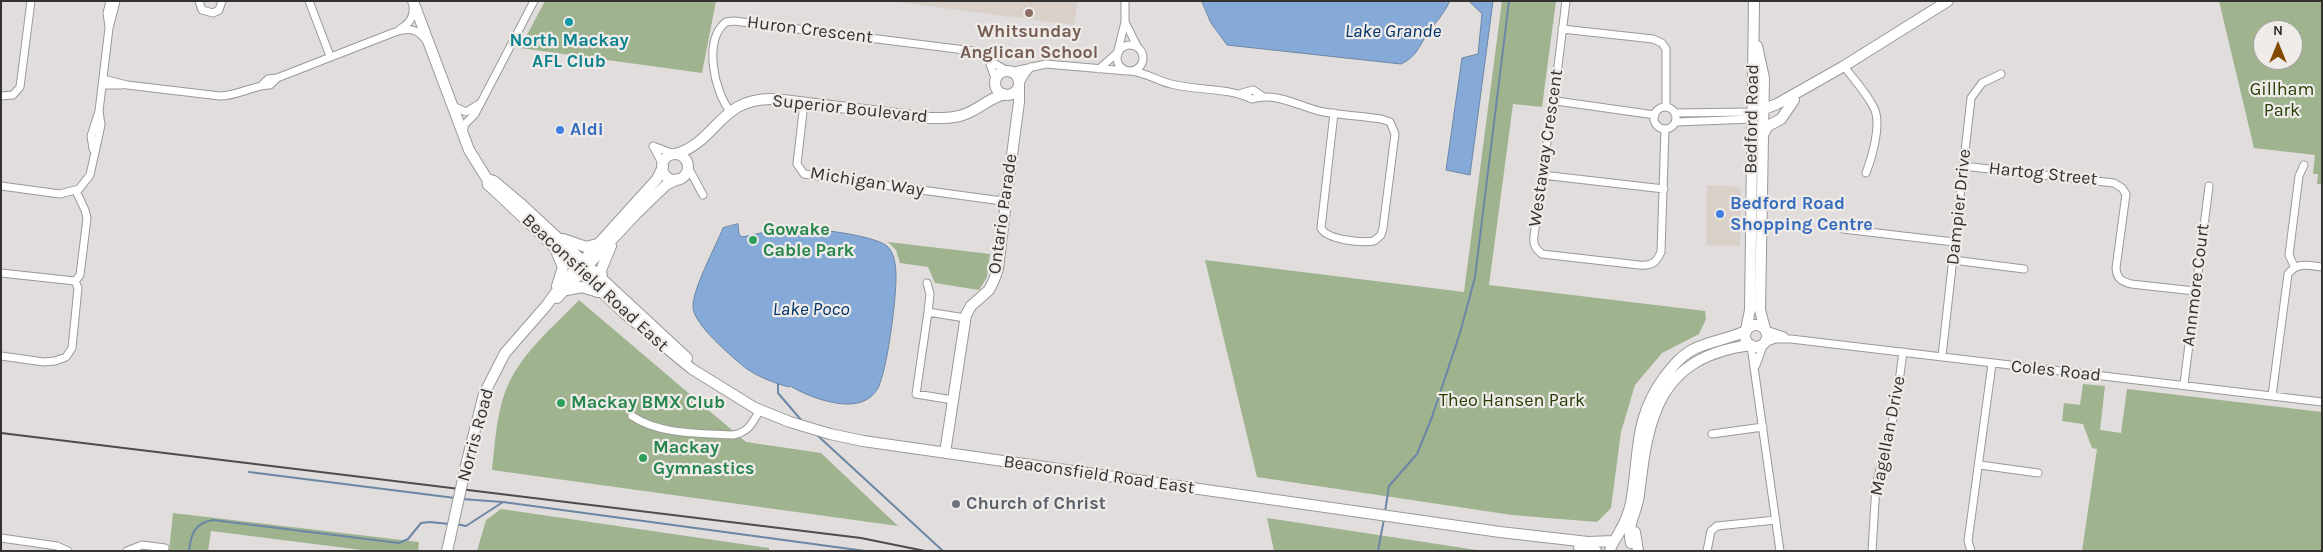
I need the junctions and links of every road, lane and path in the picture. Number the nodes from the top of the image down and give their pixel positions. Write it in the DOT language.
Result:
graph roads {
  1 [pos="31,1"];
  2 [pos="110,1"];
  3 [pos="116,1"];
  4 [pos="199,1"];
  5 [pos="222,1"];
  6 [pos="309,1"];
  7 [pos="412,1"];
  8 [pos="534,1"];
  9 [pos="1125,1"];
  10 [pos="1566,1"];
  11 [pos="1754,1"];
  12 [pos="1948,1"];
  13 [pos="1125,22"];
  14 [pos="109,28"];
  15 [pos="1753,28"];
  16 [pos="1562,29"];
  17 [pos="395,32"];
  18 [pos="429,44"];
  19 [pos="1140,51"];
  20 [pos="1118,52"];
  21 [pos="330,56"];
  22 [pos="988,59"];
  23 [pos="1847,64"];
  24 [pos="1032,67"];
  25 [pos="1099,69"];
  26 [pos="1128,71"];
  27 [pos="1010,72"];
  28 [pos="2002,74"];
  29 [pos="1155,76"];
  30 [pos="103,82"];
  31 [pos="996,82"];
  32 [pos="1019,85"];
  33 [pos="1005,94"];
  34 [pos="1,96"];
  35 [pos="1794,100"];
  36 [pos="985,101"];
  37 [pos="1556,101"];
  38 [pos="804,103"];
  39 [pos="479,104"];
  40 [pos="452,105"];
  41 [pos="1666,107"];
  42 [pos="730,111"];
  43 [pos="1764,112"];
  44 [pos="1017,113"];
  45 [pos="1334,113"];
  46 [pos="1675,113"];
  47 [pos="1655,115"];
  48 [pos="1753,116"];
  49 [pos="1676,122"];
  50 [pos="1665,128"];
  51 [pos="463,134"];
  52 [pos="1764,135"];
  53 [pos="697,144"];
  54 [pos="675,154"];
  55 [pos="2304,165"];
  56 [pos="663,166"];
  57 [pos="688,166"];
  58 [pos="1963,166"];
  59 [pos="1866,173"];
  60 [pos="1542,175"];
  61 [pos="678,179"];
  62 [pos="1,186"];
  63 [pos="2209,186"];
  64 [pos="1664,189"];
  65 [pos="76,191"];
  66 [pos="1002,201"];
  67 [pos="1843,229"];
  68 [pos="616,236"];
  69 [pos="554,240"];
  70 [pos="1954,242"];
  71 [pos="597,244"];
  72 [pos="1953,260"];
  73 [pos="2294,266"];
  74 [pos="583,267"];
  75 [pos="2322,267"];
  76 [pos="2024,269"];
  77 [pos="1,272"];
  78 [pos="602,278"];
  79 [pos="75,282"];
  80 [pos="927,283"];
  81 [pos="565,291"];
  82 [pos="2195,291"];
  83 [pos="552,296"];
  84 [pos="546,306"];
  85 [pos="928,312"];
  86 [pos="624,313"];
  87 [pos="965,318"];
  88 [pos="1765,330"];
  89 [pos="1746,331"];
  90 [pos="1790,339"];
  91 [pos="1764,343"];
  92 [pos="1751,346"];
  93 [pos="1903,352"];
  94 [pos="1,356"];
  95 [pos="1942,356"];
  96 [pos="1992,364"];
  97 [pos="1756,367"];
  98 [pos="709,379"];
  99 [pos="2184,384"];
  100 [pos="2272,396"];
  101 [pos="953,400"];
  102 [pos="2322,402"];
  103 [pos="760,410"];
  104 [pos="632,416"];
  105 [pos="1763,427"];
  106 [pos="1712,434"];
  107 [pos="946,453"];
  108 [pos="1980,465"];
  109 [pos="2038,473"];
  110 [pos="1776,520"];
  111 [pos="1500,532"];
  112 [pos="1,538"];
  113 [pos="1615,540"];
  114 [pos="165,548"];
  115 [pos="1634,548"];
  116 [pos="68,551"];
  117 [pos="127,551"];
  118 [pos="447,551"];
  119 [pos="1596,551"];
  120 [pos="1610,551"];
  121 [pos="1707,551"];
  122 [pos="1780,551"];
  123 [pos="1872,551"];
  124 [pos="1970,551"];
  1 -- 34 [label="street"];
  2 -- 14 [label="street"];
  3 -- 14 [label="street"];
  4 -- 5 [label="street"];
  6 -- 21 [label="street"];
  7 -- 17 [label="street"];
  7 -- 18 [label="street, Beaconsfield Road East"];
  8 -- 39 [label="street"];
  9 -- 13 [label="street"];
  10 -- 16 [label="street, Westaway Crescent"];
  11 -- 15 [label="street, Bedford Road"];
  12 -- 23 [label="street"];
  13 -- 19 [label="street"];
  13 -- 20 [label="street"];
  14 -- 30 [label="street"];
  15 -- 43 [label="street, Bedford Road"];
  15 -- 48 [label="street, Bedford Road"];
  16 -- 37 [label="street, Westaway Crescent"];
  16 -- 41 [label="street"];
  17 -- 18 [label="street"];
  17 -- 21 [label="street"];
  18 -- 40 [label="street, Beaconsfield Road East"];
  19 -- 20 [label="street"];
  19 -- 26 [label="street"];
  19 -- 29 [label="street"];
  20 -- 25 [label="street"];
  20 -- 26 [label="street"];
  21 -- 30 [label="street"];
  22 -- 27 [label="street, Huron Crescent"];
  22 -- 31 [label="street"];
  22 -- 42 [label="street, Huron Crescent"];
  23 -- 35 [label="street"];
  23 -- 43 [label="street"];
  23 -- 59 [label="street"];
  24 -- 25 [label="street"];
  24 -- 27 [label="street"];
  24 -- 32 [label="street"];
  25 -- 26 [label="street"];
  26 -- 29 [label="street"];
  27 -- 31 [label="street"];
  27 -- 32 [label="street"];
  28 -- 58 [label="street, Dampier Drive"];
  29 -- 45 [label="street"];
  30 -- 65 [label="street"];
  31 -- 33 [label="street"];
  31 -- 36 [label="street, Superior Boulevard"];
  32 -- 33 [label="street"];
  32 -- 44 [label="street, Ontario Parade"];
  33 -- 36 [label="street, Superior Boulevard"];
  33 -- 44 [label="street"];
  35 -- 43 [label="street"];
  35 -- 52 [label="street"];
  36 -- 38 [label="street, Superior Boulevard"];
  37 -- 47 [label="street"];
  37 -- 60 [label="street, Westaway Crescent"];
  38 -- 42 [label="street, Superior Boulevard"];
  38 -- 66 [label="street, Michigan Way"];
  39 -- 40 [label="street"];
  39 -- 51 [label="street"];
  40 -- 51 [label="street, Beaconsfield Road East"];
  41 -- 46 [label="street"];
  41 -- 47 [label="street"];
  42 -- 53 [label="street, Superior Boulevard"];
  43 -- 48 [label="street"];
  43 -- 52 [label="street, Bedford Road"];
  44 -- 66 [label="street, Ontario Parade"];
  45 -- 45 [label="street"];
  46 -- 48 [label="street"];
  46 -- 49 [label="street"];
  47 -- 50 [label="street"];
  48 -- 49 [label="street"];
  48 -- 89 [label="street, Bedford Road"];
  49 -- 50 [label="street"];
  50 -- 64 [label="street, Westaway Crescent"];
  51 -- 69 [label="street, Beaconsfield Road East"];
  52 -- 88 [label="street, Bedford Road"];
  53 -- 54 [label="street, Superior Boulevard"];
  53 -- 57 [label="street, Superior Boulevard"];
  54 -- 56 [label="street"];
  54 -- 56 [label="street"];
  54 -- 57 [label="street"];
  55 -- 73 [label="street"];
  56 -- 61 [label="street"];
  56 -- 71 [label="street"];
  57 -- 61 [label="street"];
  57 -- 61 [label="street"];
  58 -- 70 [label="street, Dampier Drive"];
  58 -- 82 [label="street, Hartog Street"];
  60 -- 64 [label="street"];
  60 -- 64 [label="street, Westaway Crescent"];
  61 -- 68 [label="street"];
  62 -- 65 [label="street"];
  63 -- 82 [label="street, Annmore Court"];
  65 -- 79 [label="street"];
  66 -- 87 [label="street, Ontario Parade"];
  67 -- 70 [label="street"];
  68 -- 74 [label="street"];
  68 -- 78 [label="street"];
  69 -- 71 [label="street"];
  69 -- 74 [label="street, Beaconsfield Road East"];
  69 -- 83 [label="street"];
  70 -- 72 [label="street, Dampier Drive"];
  71 -- 74 [label="street"];
  72 -- 76 [label="street"];
  72 -- 95 [label="street, Dampier Drive"];
  73 -- 75 [label="street"];
  73 -- 100 [label="street"];
  74 -- 78 [label="street, Beaconsfield Road East"];
  74 -- 81 [label="street, Norris Road"];
  74 -- 83 [label="street, Norris Road"];
  74 -- 86 [label="street, Beaconsfield Road East"];
  77 -- 79 [label="street"];
  78 -- 98 [label="street, Beaconsfield Road East"];
  79 -- 94 [label="street"];
  80 -- 85 [label="street"];
  81 -- 84 [label="street, Norris Road"];
  81 -- 86 [label="street"];
  82 -- 99 [label="street, Annmore Court"];
  83 -- 84 [label="street, Norris Road"];
  84 -- 118 [label="street, Norris Road, bridge"];
  85 -- 87 [label="street"];
  85 -- 101 [label="street"];
  86 -- 98 [label="street, Beaconsfield Road East"];
  87 -- 101 [label="street, Ontario Parade"];
  88 -- 89 [label="street"];
  88 -- 90 [label="street, Coles Road"];
  88 -- 91 [label="street"];
  89 -- 92 [label="street"];
  89 -- 113 [label="street"];
  90 -- 91 [label="street, Coles Road"];
  90 -- 93 [label="street, Coles Road"];
  91 -- 92 [label="street"];
  91 -- 97 [label="street"];
  92 -- 97 [label="street"];
  92 -- 115 [label="street"];
  93 -- 95 [label="street, Coles Road"];
  93 -- 123 [label="street, Magellan Drive"];
  95 -- 96 [label="street, Coles Road"];
  96 -- 99 [label="street, Coles Road"];
  96 -- 108 [label="street"];
  97 -- 105 [label="street"];
  98 -- 103 [label="street, Beaconsfield Road East"];
  99 -- 100 [label="street, Coles Road"];
  100 -- 102 [label="street, Coles Road"];
  101 -- 107 [label="street, Ontario Parade"];
  103 -- 104 [label="street"];
  103 -- 107 [label="street, Beaconsfield Road East"];
  105 -- 106 [label="street"];
  105 -- 110 [label="street"];
  107 -- 111 [label="street, Beaconsfield Road East"];
  108 -- 109 [label="street"];
  108 -- 124 [label="street"];
  110 -- 121 [label="street"];
  110 -- 122 [label="street"];
  111 -- 113 [label="street, Beaconsfield Road East"];
  111 -- 119 [label="street, Beaconsfield Road East"];
  112 -- 116 [label="street"];
  113 -- 115 [label="street, Beaconsfield Road East"];
  113 -- 120 [label="street"];
  114 -- 117 [label="street"];
}
